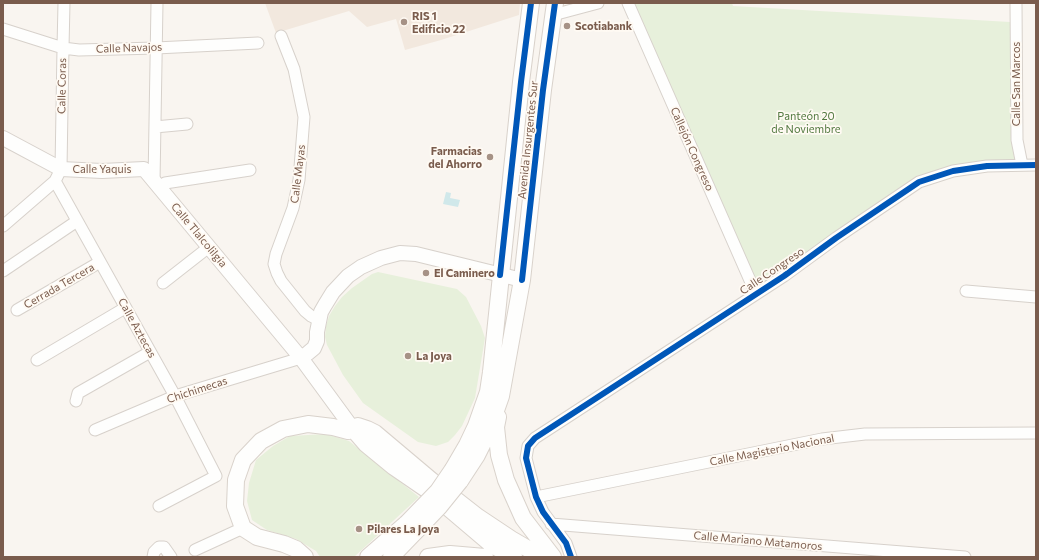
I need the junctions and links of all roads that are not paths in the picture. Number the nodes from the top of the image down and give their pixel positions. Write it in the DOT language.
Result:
graph roads {
  1 [pos="64,3"];
  2 [pos="157,3"];
  3 [pos="531,3"];
  4 [pos="598,3"];
  5 [pos="628,3"];
  6 [pos="1016,3"];
  7 [pos="554,9"];
  8 [pos="3,29"];
  9 [pos="281,36"];
  10 [pos="258,43"];
  11 [pos="62,48"];
  12 [pos="156,48"];
  13 [pos="187,124"];
  14 [pos="155,126"];
  15 [pos="3,138"];
  16 [pos="1022,165"];
  17 [pos="1036,165"];
  18 [pos="250,170"];
  19 [pos="58,175"];
  20 [pos="157,185"];
  21 [pos="77,221"];
  22 [pos="3,226"];
  23 [pos="209,247"];
  24 [pos="100,262"];
  25 [pos="3,271"];
  26 [pos="500,275"];
  27 [pos="522,280"];
  28 [pos="163,283"];
  29 [pos="966,291"];
  30 [pos="756,294"];
  31 [pos="1036,297"];
  32 [pos="125,308"];
  33 [pos="17,310"];
  34 [pos="319,320"];
  35 [pos="150,352"];
  36 [pos="301,358"];
  37 [pos="37,360"];
  38 [pos="175,396"];
  39 [pos="501,396"];
  40 [pos="76,401"];
  41 [pos="353,429"];
  42 [pos="96,430"];
  43 [pos="1036,433"];
  44 [pos="456,475"];
  45 [pos="536,497"];
  46 [pos="159,506"];
  47 [pos="551,524"];
  48 [pos="413,526"];
  49 [pos="243,528"];
  50 [pos="195,550"];
  51 [pos="153,557"];
  52 [pos="170,557"];
  53 [pos="306,557"];
  54 [pos="368,557"];
  55 [pos="391,557"];
  56 [pos="428,557"];
  57 [pos="485,557"];
  58 [pos="514,557"];
  59 [pos="542,557"];
  60 [pos="552,557"];
  61 [pos="571,557"];
  62 [pos="965,557"];
  1 -- 11 [label="street, Calle Coras"];
  2 -- 12 [label="street"];
  3 -- 26 [label="main road, Avenida Insurgentes Sur"];
  4 -- 7 [label="street"];
  5 -- 30 [label="street, Callejón Congreso"];
  6 -- 16 [label="street, Calle San Marcos"];
  7 -- 27 [label="main road, Avenida Insurgentes Sur"];
  8 -- 11 [label="street, Calle Navajos"];
  9 -- 34 [label="street, Calle Mayas"];
  10 -- 12 [label="street, Calle Navajos"];
  11 -- 12 [label="street, Calle Navajos"];
  11 -- 19 [label="street, Calle Coras"];
  12 -- 14 [label="street"];
  13 -- 14 [label="street"];
  14 -- 20 [label="street"];
  15 -- 19 [label="street, Calle Yaquis"];
  16 -- 17 [label="street, Calle Congreso"];
  16 -- 30 [label="street, Calle Congreso"];
  18 -- 20 [label="street"];
  19 -- 20 [label="street, Calle Yaquis"];
  19 -- 21 [label="street, Calle Aztecas"];
  19 -- 22 [label="street"];
  20 -- 23 [label="street, Calle Tlalcolilgia"];
  21 -- 24 [label="street, Calle Aztecas"];
  21 -- 25 [label="street"];
  23 -- 28 [label="street"];
  23 -- 36 [label="street, Calle Tlalcolilgia"];
  24 -- 32 [label="street, Calle Aztecas"];
  24 -- 33 [label="street, Cerrada Tercera"];
  26 -- 27 [label="street"];
  26 -- 34 [label="street"];
  26 -- 44 [label="main road, Avenida Insurgentes Sur"];
  27 -- 39 [label="main road, Avenida Insurgentes Sur"];
  29 -- 31 [label="street"];
  30 -- 45 [label="street, Calle Congreso"];
  32 -- 35 [label="street, Calle Aztecas"];
  32 -- 37 [label="street"];
  34 -- 36 [label="street"];
  35 -- 38 [label="street, Calle Aztecas"];
  35 -- 40 [label="street"];
  36 -- 38 [label="street, Chichimecas"];
  36 -- 41 [label="street, Calle Tlalcolilgia"];
  38 -- 42 [label="street, Chichimecas"];
  38 -- 46 [label="street, Calle Aztecas"];
  39 -- 44 [label="main road, Avenida Insurgentes Sur"];
  39 -- 60 [label="main road"];
  41 -- 49 [label="main road"];
  41 -- 58 [label="main road"];
  41 -- 59 [label="main road"];
  43 -- 45 [label="street, Calle Magisterio Nacional"];
  44 -- 48 [label="main road, Avenida Insurgentes Sur, bridge"];
  45 -- 47 [label="street"];
  47 -- 61 [label="street"];
  47 -- 62 [label="street, Calle Mariano Matamoros"];
  48 -- 54 [label="main road, Avenida Insurgentes Sur"];
  48 -- 55 [label="main road, Avenida Insurgentes Sur"];
  49 -- 50 [label="street"];
  49 -- 53 [label="main road"];
  51 -- 52 [label="street"];
  56 -- 57 [label="main road"];
}
